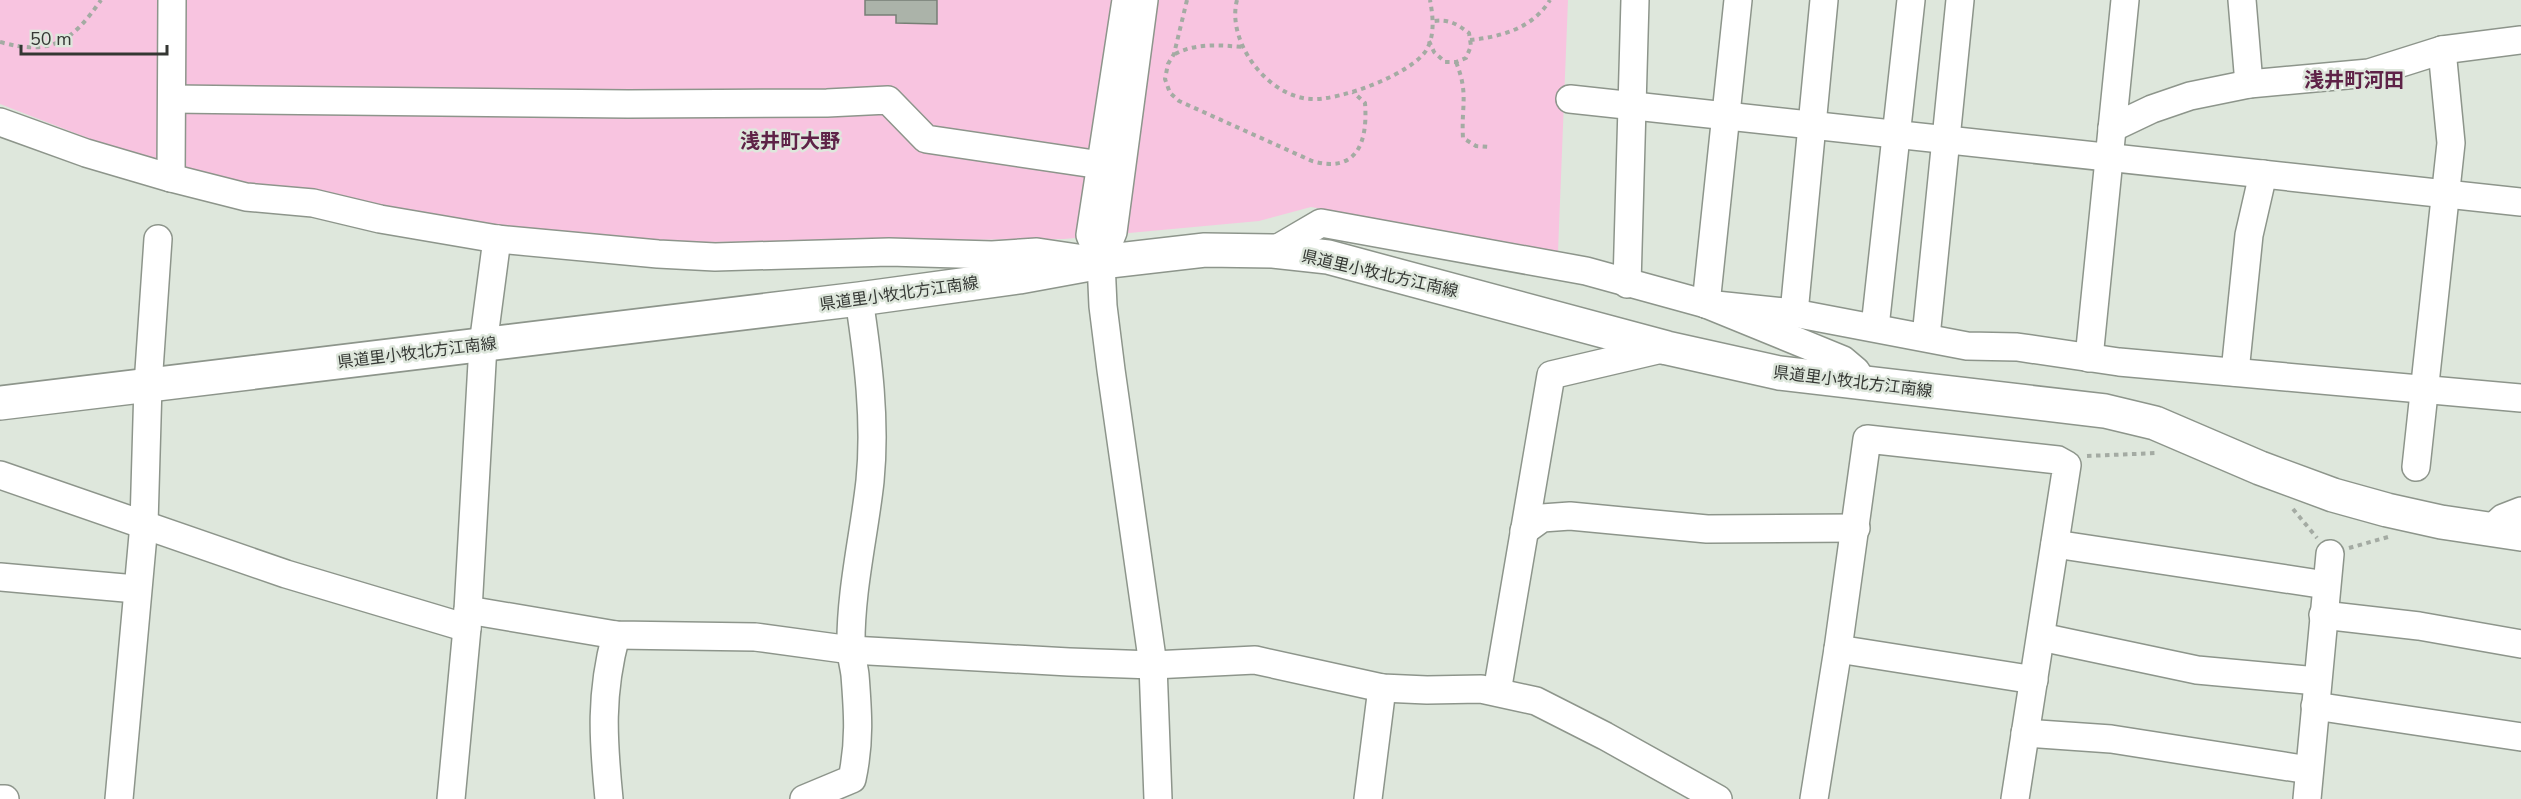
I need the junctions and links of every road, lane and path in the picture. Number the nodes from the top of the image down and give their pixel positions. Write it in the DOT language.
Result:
graph roads {
  1 [pos="101,0"];
  2 [pos="172,0"];
  3 [pos="1126,0"];
  4 [pos="1144,0"];
  5 [pos="1186,0"];
  6 [pos="1238,0"];
  7 [pos="1430,0"];
  8 [pos="1550,0"];
  9 [pos="1635,0"];
  10 [pos="1738,0"];
  11 [pos="1824,0"];
  12 [pos="1911,0"];
  13 [pos="1960,0"];
  14 [pos="2125,0"];
  15 [pos="2242,0"];
  16 [pos="1434,21"];
  17 [pos="1470,40"];
  18 [pos="2521,40"];
  19 [pos="1429,41"];
  20 [pos="0,42"];
  21 [pos="1243,47"];
  22 [pos="2442,50"];
  23 [pos="1174,54"];
  24 [pos="1456,62"];
  25 [pos="2249,84"];
  26 [pos="1353,92"];
  27 [pos="172,99"];
  28 [pos="1570,99"];
  29 [pos="1632,106"];
  30 [pos="1726,116"];
  31 [pos="0,122"];
  32 [pos="1812,126"];
  33 [pos="2112,128"];
  34 [pos="1897,135"];
  35 [pos="1945,140"];
  36 [pos="1489,147"];
  37 [pos="2109,158"];
  38 [pos="1101,165"];
  39 [pos="2263,174"];
  40 [pos="171,178"];
  41 [pos="2447,194"];
  42 [pos="2521,202"];
  43 [pos="158,239"];
  44 [pos="497,239"];
  45 [pos="1273,251"];
  46 [pos="1101,262"];
  47 [pos="1626,284"];
  48 [pos="859,299"];
  49 [pos="1706,304"];
  50 [pos="1794,313"];
  51 [pos="1875,327"];
  52 [pos="1926,337"];
  53 [pos="483,345"];
  54 [pos="1667,348"];
  55 [pos="2089,358"];
  56 [pos="2235,372"];
  57 [pos="148,385"];
  58 [pos="1865,385"];
  59 [pos="2423,389"];
  60 [pos="2521,398"];
  61 [pos="0,403"];
  62 [pos="2163,453"];
  63 [pos="2067,465"];
  64 [pos="2416,466"];
  65 [pos="0,476"];
  66 [pos="2521,511"];
  67 [pos="144,524"];
  68 [pos="1856,528"];
  69 [pos="1524,531"];
  70 [pos="2506,532"];
  71 [pos="2055,544"];
  72 [pos="2330,554"];
  73 [pos="0,577"];
  74 [pos="2326,585"];
  75 [pos="136,589"];
  76 [pos="2323,615"];
  77 [pos="467,619"];
  78 [pos="616,635"];
  79 [pos="2041,637"];
  80 [pos="2521,644"];
  81 [pos="1838,649"];
  82 [pos="851,650"];
  83 [pos="1153,665"];
  84 [pos="2034,680"];
  85 [pos="1382,688"];
  86 [pos="1497,692"];
  87 [pos="2316,694"];
  88 [pos="2025,733"];
  89 [pos="2521,737"];
  90 [pos="2309,770"];
  91 [pos="852,789"];
  92 [pos="0,799"];
  93 [pos="5,799"];
  94 [pos="118,799"];
  95 [pos="451,799"];
  96 [pos="609,799"];
  97 [pos="804,799"];
  98 [pos="1158,799"];
  99 [pos="1368,799"];
  100 [pos="1718,799"];
  101 [pos="1814,799"];
  102 [pos="2017,799"];
  103 [pos="2307,799"];
  1 -- 20 [label="path"];
  2 -- 27 [label="street"];
  3 -- 38 [label="street"];
  4 -- 46 [label="street"];
  5 -- 23 [label="path"];
  6 -- 21 [label="path"];
  7 -- 16 [label="path"];
  8 -- 17 [label="path"];
  9 -- 29 [label="street"];
  10 -- 30 [label="street"];
  11 -- 32 [label="street"];
  12 -- 34 [label="street"];
  13 -- 35 [label="street"];
  14 -- 33 [label="street"];
  15 -- 25 [label="street"];
  16 -- 17 [label="path"];
  16 -- 19 [label="path"];
  17 -- 24 [label="path"];
  18 -- 22 [label="street"];
  19 -- 24 [label="path"];
  19 -- 26 [label="path"];
  21 -- 23 [label="path"];
  21 -- 26 [label="path"];
  22 -- 25 [label="street"];
  22 -- 41 [label="street"];
  23 -- 26 [label="path"];
  24 -- 36 [label="path"];
  25 -- 33 [label="street"];
  27 -- 38 [label="street"];
  27 -- 40 [label="street"];
  28 -- 29 [label="street"];
  29 -- 30 [label="street"];
  29 -- 47 [label="street"];
  30 -- 32 [label="street"];
  30 -- 49 [label="street"];
  31 -- 40 [label="street"];
  32 -- 34 [label="street"];
  32 -- 50 [label="street"];
  33 -- 37 [label="street"];
  34 -- 35 [label="street"];
  34 -- 51 [label="street"];
  35 -- 37 [label="street"];
  35 -- 52 [label="street"];
  37 -- 39 [label="street"];
  37 -- 55 [label="street"];
  38 -- 46 [label="street"];
  39 -- 41 [label="street"];
  39 -- 56 [label="street"];
  40 -- 44 [label="street"];
  41 -- 42 [label="street"];
  41 -- 59 [label="street"];
  43 -- 57 [label="street"];
  44 -- 46 [label="street"];
  44 -- 53 [label="street"];
  45 -- 46 [label="main road, 県道里小牧北方江南線"];
  45 -- 47 [label="street"];
  45 -- 54 [label="main road, 県道里小牧北方江南線"];
  46 -- 48 [label="main road, 県道里小牧北方江南線"];
  46 -- 83 [label="street"];
  47 -- 49 [label="street"];
  48 -- 53 [label="main road, 県道里小牧北方江南線"];
  48 -- 82 [label="street"];
  49 -- 50 [label="street"];
  49 -- 58 [label="street"];
  50 -- 51 [label="street"];
  51 -- 52 [label="street"];
  52 -- 55 [label="street"];
  53 -- 57 [label="main road, 県道里小牧北方江南線"];
  53 -- 77 [label="street"];
  54 -- 58 [label="main road, 県道里小牧北方江南線"];
  54 -- 69 [label="street"];
  55 -- 56 [label="street"];
  56 -- 59 [label="street"];
  57 -- 61 [label="main road, 県道里小牧北方江南線"];
  57 -- 67 [label="street"];
  58 -- 70 [label="main road, 県道里小牧北方江南線"];
  59 -- 60 [label="street"];
  59 -- 64 [label="street"];
  62 -- 63 [label="path"];
  63 -- 68 [label="street"];
  63 -- 71 [label="street"];
  65 -- 67 [label="street"];
  66 -- 70 [label="street"];
  67 -- 75 [label="street"];
  67 -- 77 [label="street"];
  68 -- 69 [label="street"];
  68 -- 81 [label="street"];
  69 -- 86 [label="street"];
  71 -- 74 [label="street"];
  71 -- 79 [label="street"];
  72 -- 74 [label="street"];
  73 -- 75 [label="street"];
  74 -- 76 [label="street"];
  75 -- 94 [label="street"];
  76 -- 80 [label="street"];
  76 -- 87 [label="street"];
  77 -- 78 [label="street"];
  77 -- 95 [label="street"];
  78 -- 82 [label="street"];
  78 -- 96 [label="street"];
  79 -- 84 [label="street"];
  79 -- 87 [label="street"];
  81 -- 84 [label="street"];
  81 -- 101 [label="street"];
  82 -- 83 [label="street"];
  82 -- 91 [label="street"];
  83 -- 85 [label="street"];
  83 -- 98 [label="street"];
  84 -- 88 [label="street"];
  85 -- 86 [label="street"];
  85 -- 99 [label="street"];
  86 -- 100 [label="street"];
  87 -- 89 [label="street"];
  87 -- 90 [label="street"];
  88 -- 90 [label="street"];
  88 -- 102 [label="street"];
  90 -- 103 [label="street"];
  91 -- 97 [label="street"];
  92 -- 93 [label="street"];
}
